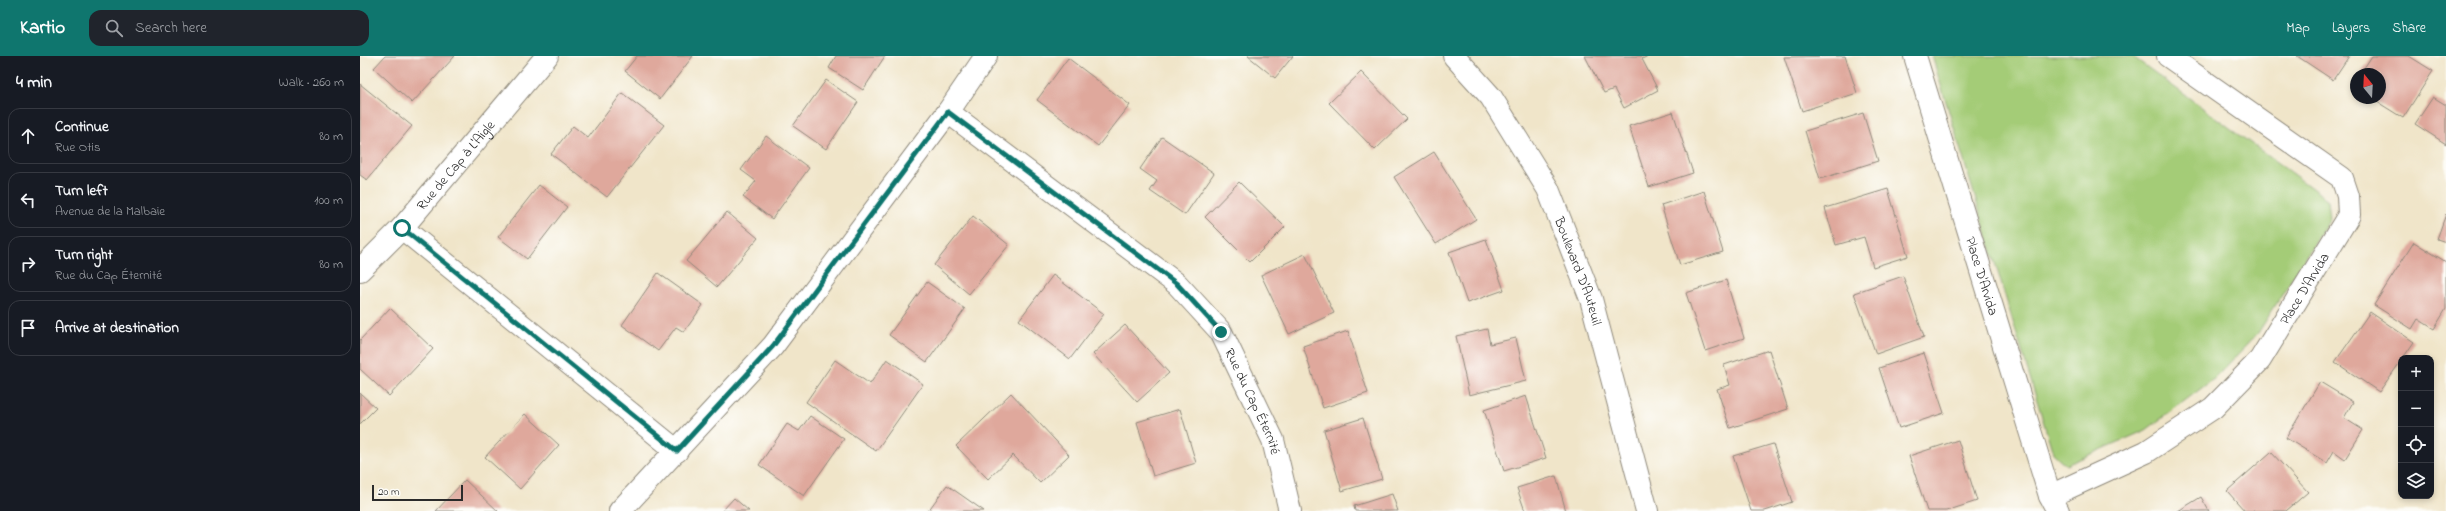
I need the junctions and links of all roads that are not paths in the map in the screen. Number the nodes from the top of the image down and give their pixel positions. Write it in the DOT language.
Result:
graph roads {
  1 [pos="547,56"];
  2 [pos="986,56"];
  3 [pos="1454,56"];
  4 [pos="1915,56"];
  5 [pos="2168,56"];
  6 [pos="948,112"];
  7 [pos="402,228"];
  8 [pos="360,270"];
  9 [pos="677,451"];
  10 [pos="2054,504"];
  11 [pos="620,511"];
  12 [pos="1290,511"];
  13 [pos="1647,511"];
  1 -- 7 [label="street, Rue de Cap à L'Aigle"];
  2 -- 6 [label="street"];
  3 -- 13 [label="street, Boulevard D'Auteuil"];
  4 -- 10 [label="street, Place D'Arvida"];
  5 -- 10 [label="street, Place D'Arvida"];
  6 -- 9 [label="street"];
  6 -- 12 [label="street, Rue du Cap Éternité"];
  7 -- 8 [label="street, Rue de Cap à L'Aigle"];
  7 -- 9 [label="street"];
  9 -- 11 [label="street"];
}
